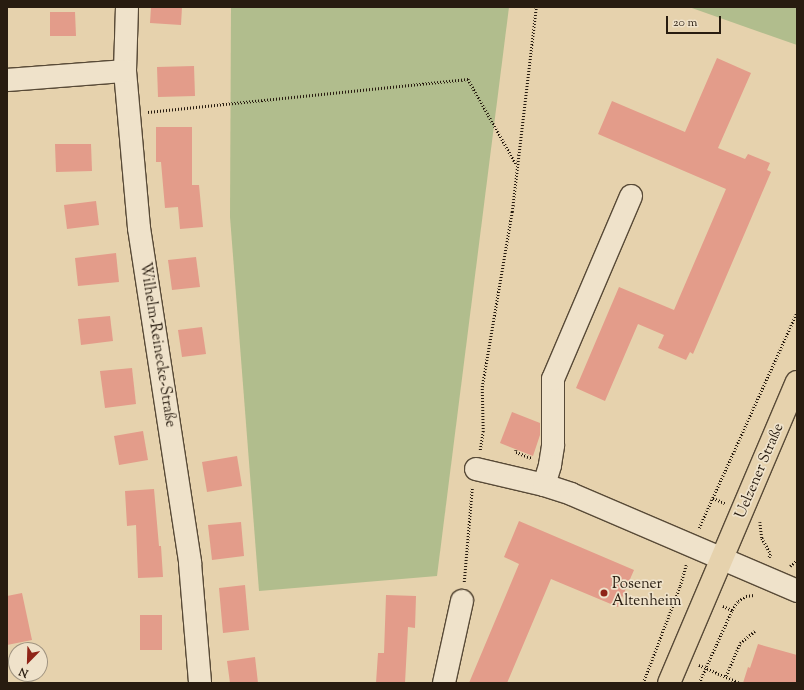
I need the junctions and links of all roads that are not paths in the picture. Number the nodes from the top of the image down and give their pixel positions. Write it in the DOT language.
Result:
graph roads {
  1 [pos="127,7"];
  2 [pos="125,71"];
  3 [pos="7,80"];
  4 [pos="631,196"];
  5 [pos="797,382"];
  6 [pos="476,469"];
  7 [pos="544,485"];
  8 [pos="723,559"];
  9 [pos="797,591"];
  10 [pos="462,601"];
  11 [pos="200,683"];
  12 [pos="444,683"];
  13 [pos="669,683"];
  1 -- 2 [label="street, Wilhelm-Reinecke-Straße"];
  2 -- 3 [label="street"];
  2 -- 11 [label="street, Wilhelm-Reinecke-Straße"];
  4 -- 7 [label="street"];
  5 -- 8 [label="main road, Uelzener Straße"];
  6 -- 7 [label="street"];
  7 -- 8 [label="street"];
  8 -- 9 [label="street"];
  8 -- 13 [label="main road, Uelzener Straße"];
  10 -- 12 [label="street"];
}
